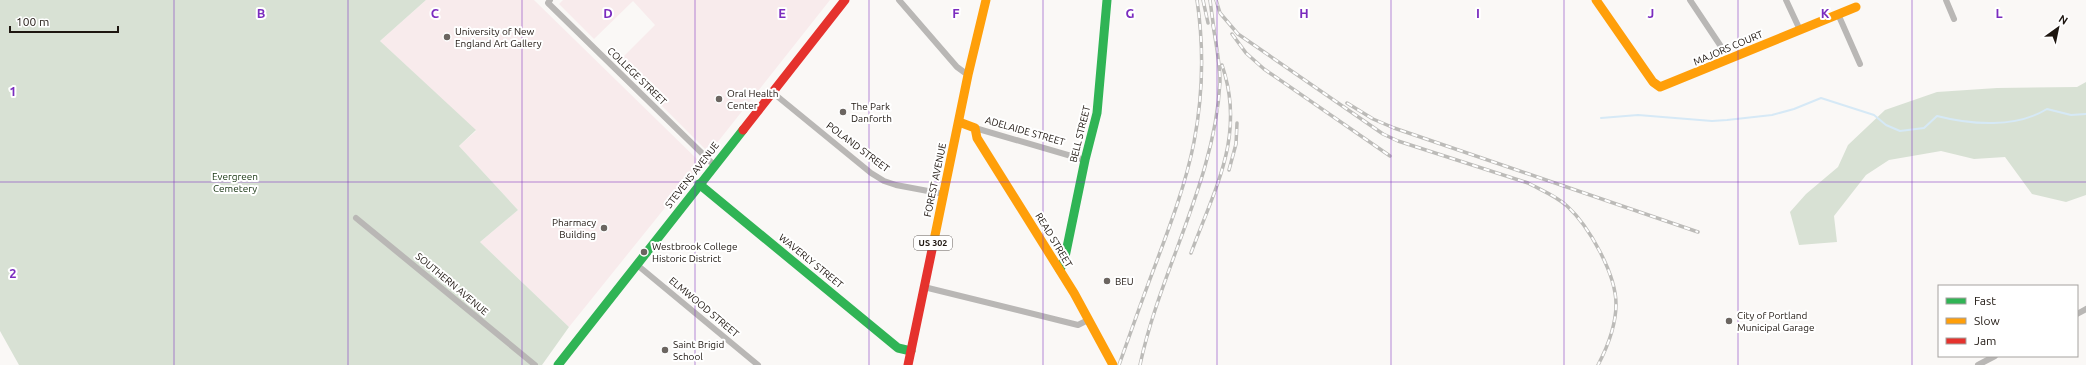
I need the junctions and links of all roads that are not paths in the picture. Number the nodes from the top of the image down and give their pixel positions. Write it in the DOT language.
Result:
graph roads {
  1 [pos="550,0"];
  2 [pos="845,0"];
  3 [pos="899,0"];
  4 [pos="986,0"];
  5 [pos="1107,0"];
  6 [pos="1596,0"];
  7 [pos="1690,0"];
  8 [pos="1786,0"];
  9 [pos="1946,0"];
  10 [pos="1856,7"];
  11 [pos="1838,14"];
  12 [pos="1954,19"];
  13 [pos="1800,30"];
  14 [pos="1720,44"];
  15 [pos="1860,64"];
  16 [pos="968,75"];
  17 [pos="772,92"];
  18 [pos="959,122"];
  19 [pos="975,128"];
  20 [pos="1085,160"];
  21 [pos="714,165"];
  22 [pos="699,184"];
  23 [pos="944,194"];
  24 [pos="356,218"];
  25 [pos="636,264"];
  26 [pos="1060,270"];
  27 [pos="924,287"];
  28 [pos="1088,320"];
  29 [pos="911,351"];
  30 [pos="1993,357"];
  31 [pos="535,365"];
  32 [pos="558,365"];
  33 [pos="758,365"];
  34 [pos="908,365"];
  35 [pos="1113,365"];
  36 [pos="1978,365"];
  1 -- 21 [label="street, COLLEGE STREET"];
  2 -- 17 [label="main road, STEVENS AVENUE"];
  3 -- 16 [label="street"];
  4 -- 16 [label="main road, FOREST AVENUE / US 302"];
  5 -- 20 [label="main road, BELL STREET"];
  6 -- 13 [label="main road, MAJORS COURT"];
  7 -- 14 [label="street"];
  8 -- 13 [label="street"];
  9 -- 12 [label="street"];
  10 -- 11 [label="main road, MAJORS COURT"];
  11 -- 13 [label="main road, MAJORS COURT"];
  11 -- 15 [label="street"];
  16 -- 18 [label="main road, FOREST AVENUE / US 302"];
  17 -- 21 [label="main road, STEVENS AVENUE"];
  17 -- 23 [label="street, POLAND STREET"];
  18 -- 19 [label="main road, ADELAIDE STREET"];
  18 -- 23 [label="main road, FOREST AVENUE / US 302"];
  19 -- 20 [label="street, ADELAIDE STREET"];
  19 -- 26 [label="main road, READ STREET"];
  20 -- 26 [label="main road, BELL STREET"];
  21 -- 22 [label="main road, STEVENS AVENUE"];
  22 -- 25 [label="main road, STEVENS AVENUE"];
  22 -- 29 [label="main road, WAVERLY STREET"];
  23 -- 27 [label="main road, FOREST AVENUE / US 302"];
  24 -- 31 [label="street, SOUTHERN AVENUE"];
  25 -- 32 [label="main road, STEVENS AVENUE"];
  25 -- 33 [label="street, ELMWOOD STREET"];
  26 -- 28 [label="main road, READ STREET"];
  27 -- 28 [label="street"];
  27 -- 29 [label="main road, FOREST AVENUE / US 302"];
  28 -- 35 [label="main road, READ STREET"];
  29 -- 34 [label="main road, FOREST AVENUE / US 302"];
  30 -- 36 [label="street"];
}
